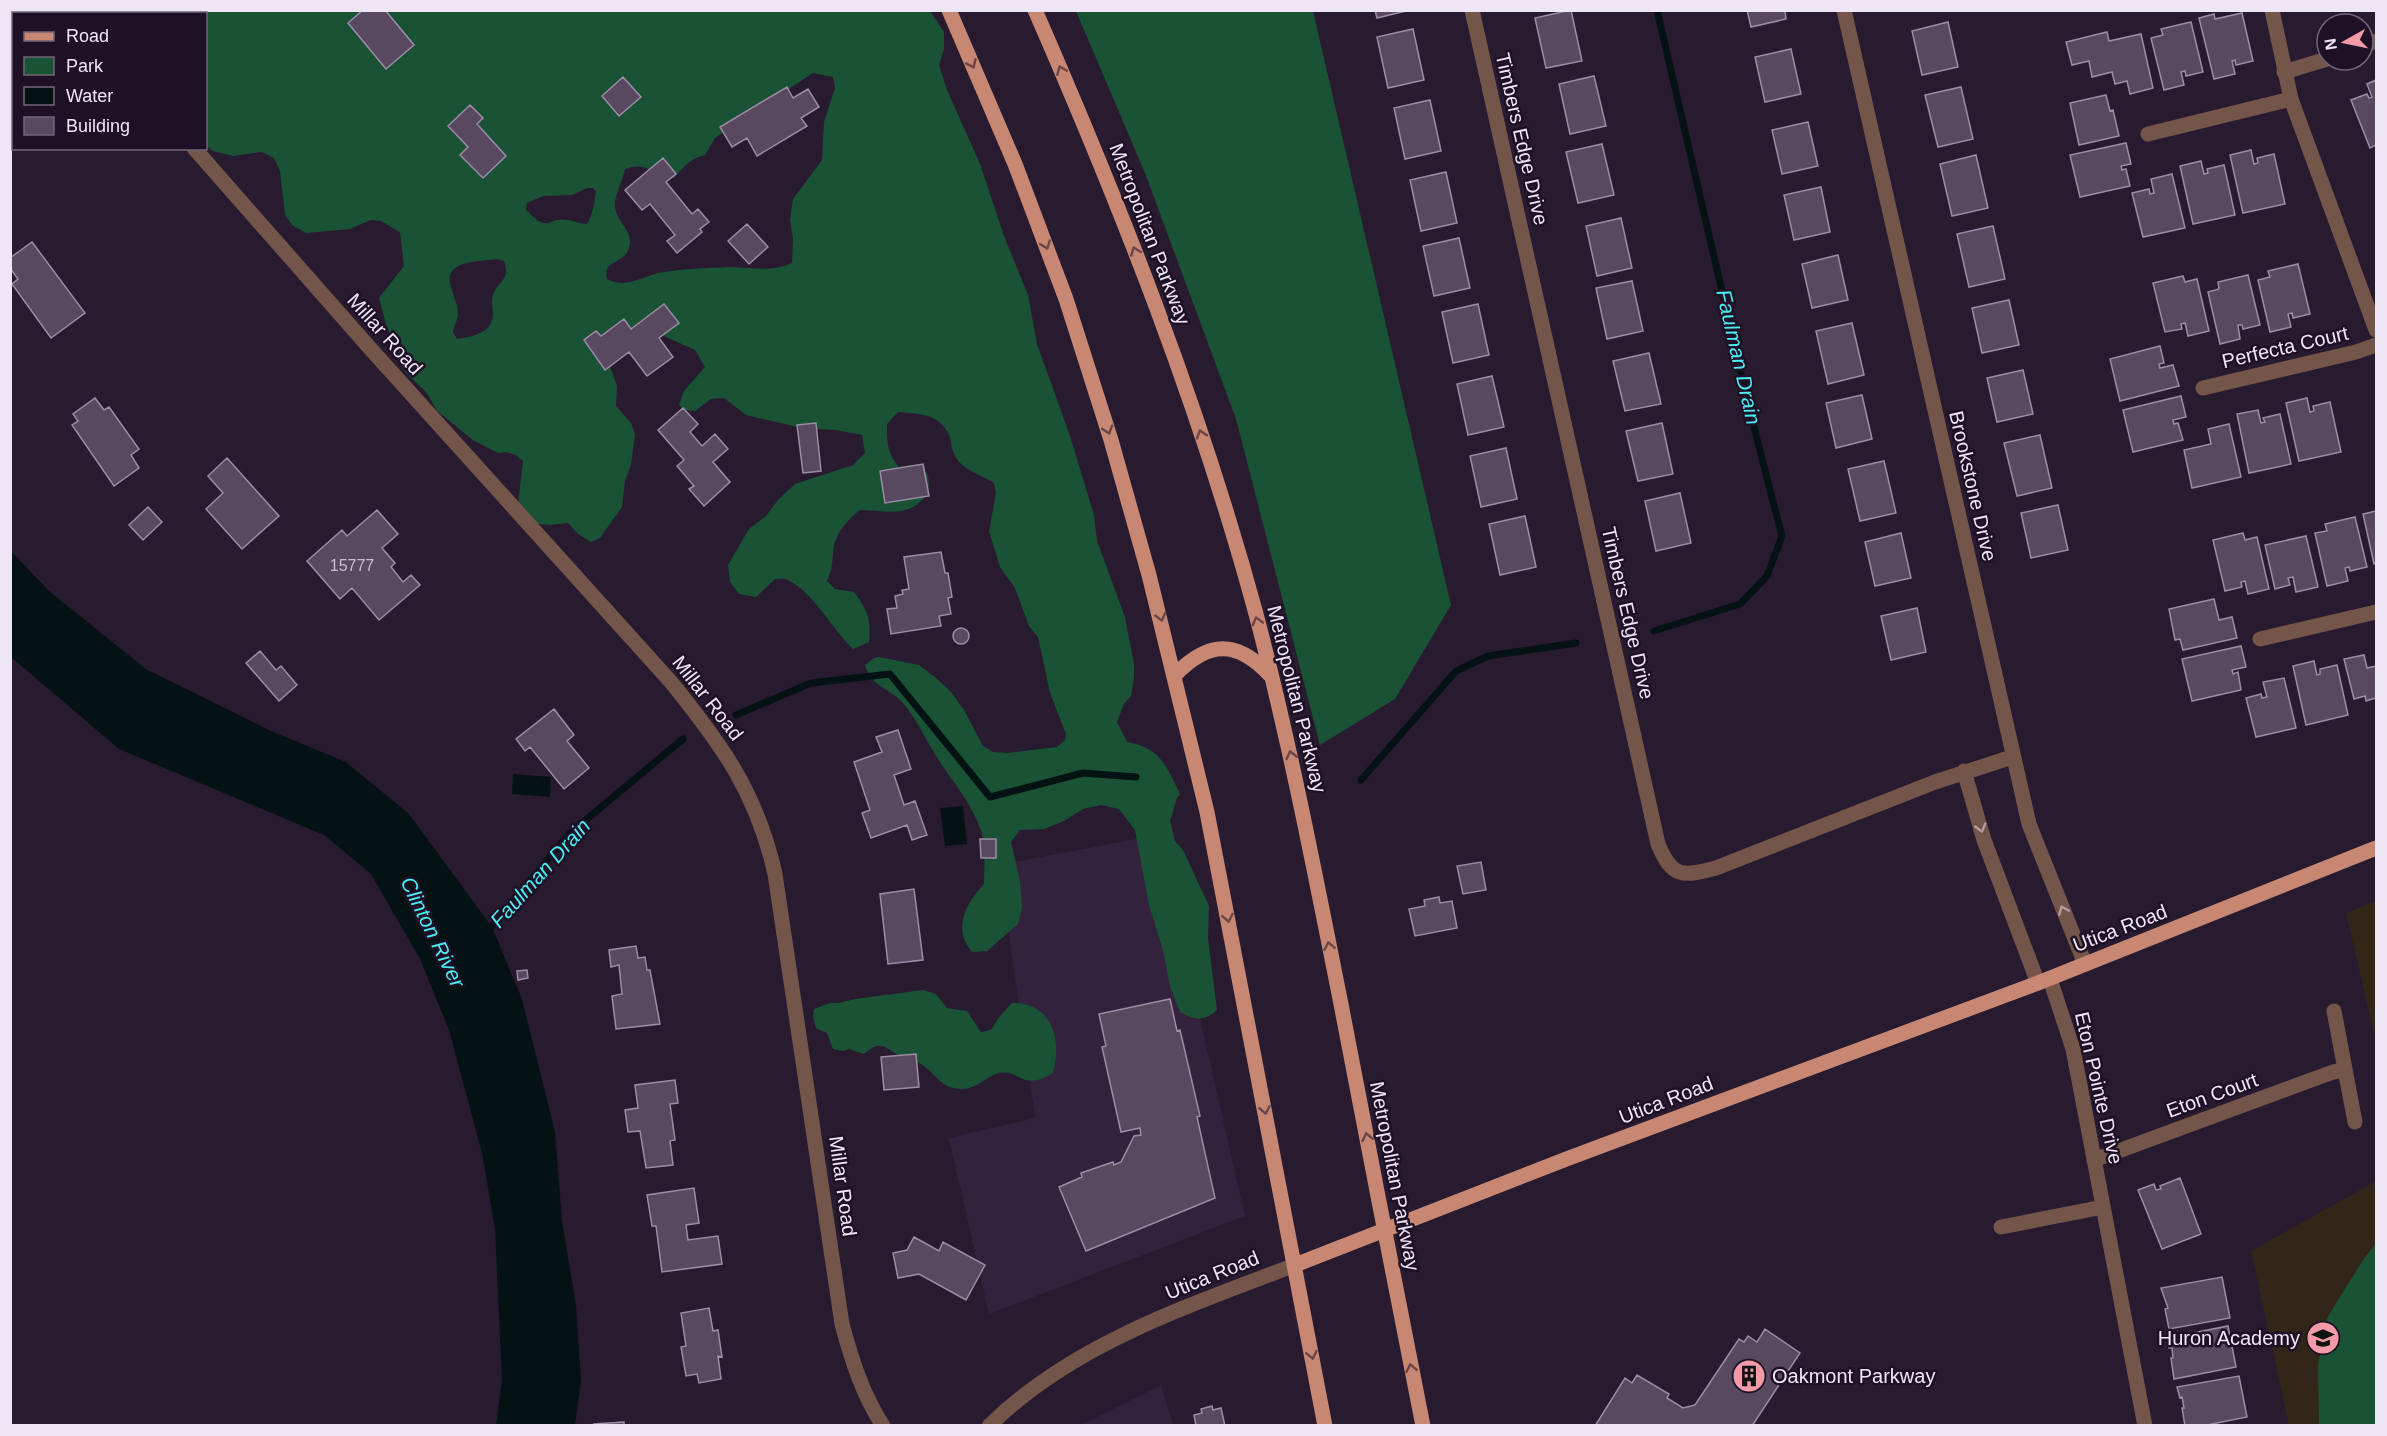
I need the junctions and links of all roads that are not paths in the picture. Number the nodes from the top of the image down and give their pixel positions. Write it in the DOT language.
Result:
graph roads {
  1 [pos="949,10"];
  2 [pos="1035,10"];
  3 [pos="1472,10"];
  4 [pos="1844,10"];
  5 [pos="2271,10"];
  6 [pos="2315,63"];
  7 [pos="2284,72"];
  8 [pos="2291,99"];
  9 [pos="2148,134"];
  10 [pos="196,150"];
  11 [pos="2376,330"];
  12 [pos="2376,345"];
  13 [pos="2203,388"];
  14 [pos="2376,612"];
  15 [pos="2260,639"];
  16 [pos="1175,675"];
  17 [pos="1272,678"];
  18 [pos="2012,757"];
  19 [pos="1964,771"];
  20 [pos="2376,848"];
  21 [pos="2085,964"];
  22 [pos="2044,981"];
  23 [pos="2334,1011"];
  24 [pos="2345,1070"];
  25 [pos="2355,1122"];
  26 [pos="2094,1160"];
  27 [pos="2103,1207"];
  28 [pos="2001,1227"];
  29 [pos="1384,1228"];
  30 [pos="1295,1264"];
  31 [pos="883,1425"];
  32 [pos="989,1425"];
  33 [pos="1325,1425"];
  34 [pos="1423,1425"];
  35 [pos="2145,1425"];
  1 -- 16 [label="main road, one-way"];
  17 -- 2 [label="main road, Metropolitan Parkway, one-way"];
  3 -- 19 [label="street, Timbers Edge Drive"];
  4 -- 18 [label="street, Brookstone Drive"];
  5 -- 7 [label="street"];
  6 -- 7 [label="street"];
  7 -- 8 [label="street"];
  8 -- 9 [label="street"];
  8 -- 11 [label="street"];
  10 -- 31 [label="street, Millar Road"];
  12 -- 13 [label="street, Perfecta Court"];
  14 -- 15 [label="street"];
  16 -- 17 [label="main road"];
  16 -- 30 [label="main road, one-way"];
  29 -- 17 [label="main road, Metropolitan Parkway, one-way"];
  18 -- 19 [label="street, Timbers Edge Drive"];
  21 -- 18 [label="street, Brookstone Drive, one-way"];
  19 -- 22 [label="street, one-way"];
  20 -- 21 [label="main road, Utica Road"];
  21 -- 22 [label="main road, Utica Road"];
  22 -- 26 [label="street, Eton Pointe Drive"];
  22 -- 29 [label="main road, Utica Road"];
  23 -- 24 [label="street"];
  24 -- 25 [label="street"];
  24 -- 26 [label="street, Eton Court"];
  26 -- 27 [label="street, Eton Pointe Drive"];
  27 -- 28 [label="street"];
  27 -- 35 [label="street, Eton Pointe Drive"];
  29 -- 30 [label="main road, Utica Road"];
  34 -- 29 [label="main road, Metropolitan Parkway, one-way"];
  30 -- 32 [label="street, Utica Road"];
  30 -- 33 [label="main road, one-way"];
}
